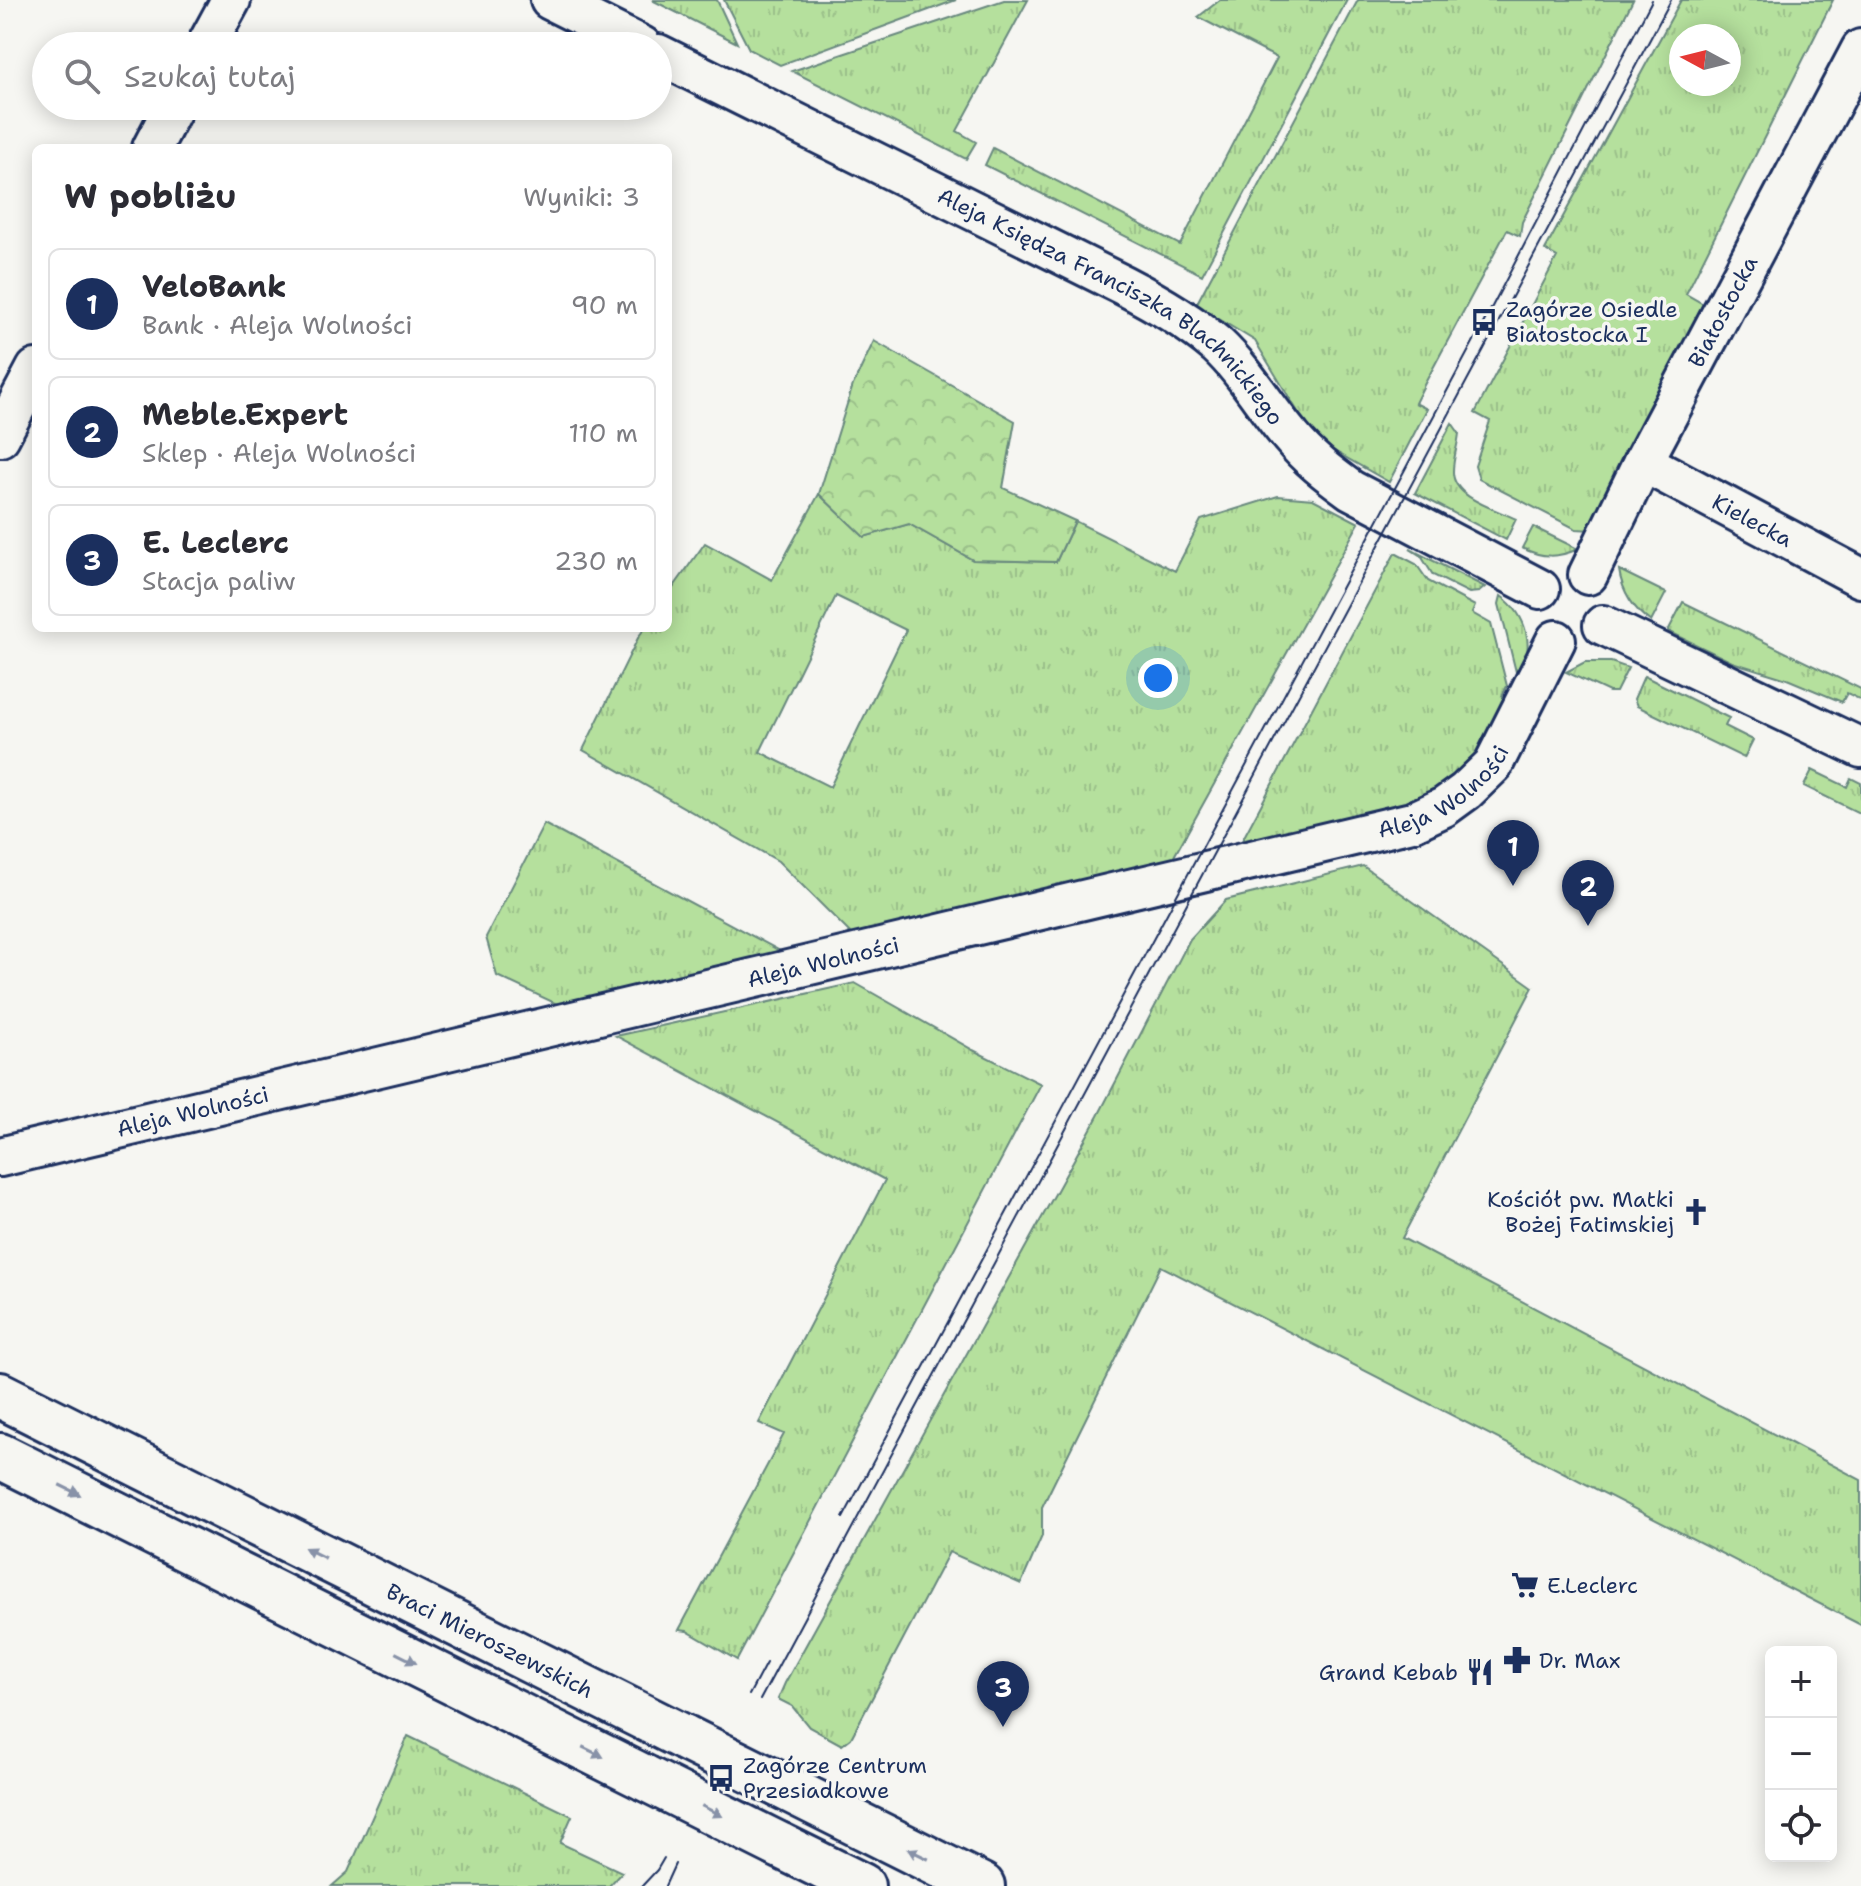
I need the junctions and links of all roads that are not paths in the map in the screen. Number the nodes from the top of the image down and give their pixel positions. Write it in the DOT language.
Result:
graph roads {
  1 [pos="231,0"];
  2 [pos="550,0"];
  3 [pos="214,32"];
  4 [pos="614,32"];
  5 [pos="1861,49"];
  6 [pos="672,61"];
  7 [pos="167,120"];
  8 [pos="154,144"];
  9 [pos="32,377"];
  10 [pos="0,437"];
  11 [pos="1643,462"];
  12 [pos="1588,575"];
  13 [pos="1861,578"];
  14 [pos="1540,589"];
  15 [pos="1603,625"];
  16 [pos="1556,640"];
  17 [pos="1861,748"];
  18 [pos="0,1157"];
  19 [pos="0,1395"];
  20 [pos="0,1456"];
  21 [pos="854,1824"];
  22 [pos="845,1877"];
  23 [pos="982,1886"];
  1 -- 3 [label="street"];
  2 -- 4 [label="street"];
  5 -- 11 [label="street, Białostocka"];
  6 -- 14 [label="street, Aleja Księdza Franciszka Blachnickiego"];
  7 -- 8 [label="street"];
  9 -- 10 [label="street"];
  11 -- 12 [label="street, Białostocka"];
  11 -- 13 [label="street, Kielecka"];
  12 -- 14 [label="street"];
  12 -- 15 [label="street"];
  14 -- 16 [label="street"];
  15 -- 16 [label="street"];
  15 -- 17 [label="street"];
  16 -- 18 [label="street, Aleja Wolności"];
  21 -- 19 [label="main road, Braci Mieroszewskich, one-way, bridge"];
  20 -- 22 [label="main road, one-way, bridge"];
  21 -- 22 [label="main road"];
  23 -- 21 [label="main road, Braci Mieroszewskich, one-way"];
}
